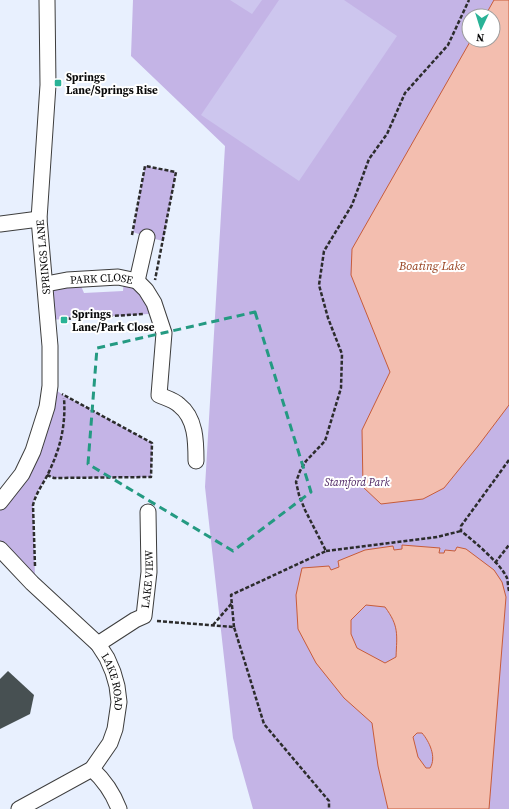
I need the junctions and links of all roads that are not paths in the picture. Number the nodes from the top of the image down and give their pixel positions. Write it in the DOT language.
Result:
graph roads {
  1 [pos="46,0"];
  2 [pos="39,219"];
  3 [pos="0,224"];
  4 [pos="147,237"];
  5 [pos="137,281"];
  6 [pos="46,284"];
  7 [pos="196,461"];
  8 [pos="0,502"];
  9 [pos="148,512"];
  10 [pos="0,549"];
  11 [pos="98,644"];
  12 [pos="92,769"];
  13 [pos="20,809"];
  14 [pos="119,809"];
  1 -- 2 [label="street, SPRINGS LANE"];
  2 -- 3 [label="street"];
  2 -- 6 [label="street, SPRINGS LANE"];
  4 -- 5 [label="street, PARK CLOSE"];
  5 -- 6 [label="street, PARK CLOSE"];
  5 -- 7 [label="street"];
  6 -- 8 [label="street, SPRINGS LANE"];
  9 -- 11 [label="street, LAKE VIEW"];
  10 -- 11 [label="street, LAKE ROAD"];
  11 -- 12 [label="street, LAKE ROAD"];
  12 -- 13 [label="street, LAKE ROAD"];
  12 -- 14 [label="street"];
}
